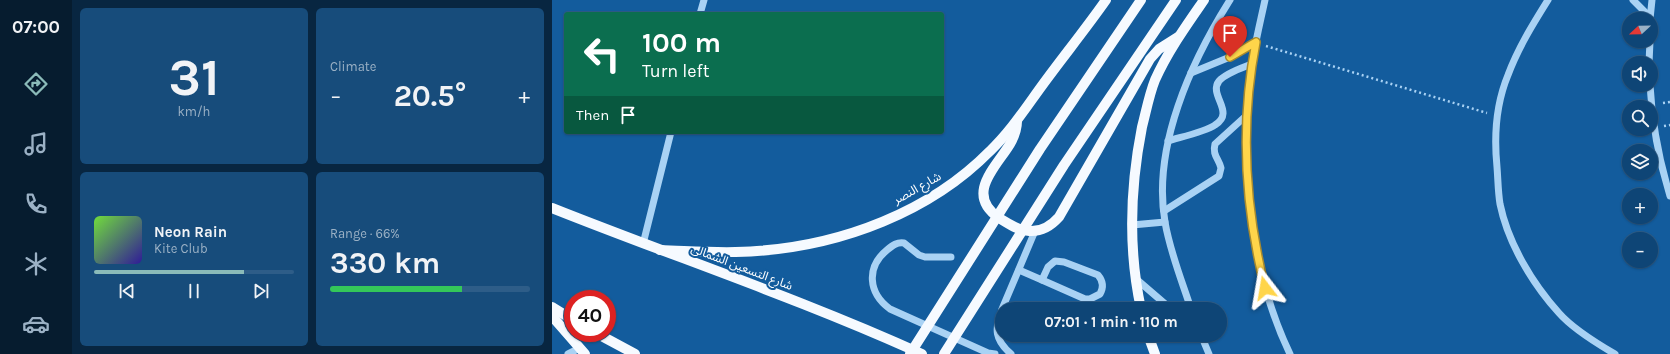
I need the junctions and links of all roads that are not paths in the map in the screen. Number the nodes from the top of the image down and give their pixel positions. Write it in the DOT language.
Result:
graph roads {
  1 [pos="704,0"];
  2 [pos="1106,0"];
  3 [pos="1141,0"];
  4 [pos="1176,0"];
  5 [pos="1204,0"];
  6 [pos="1230,0"];
  7 [pos="1265,0"];
  8 [pos="1548,0"];
  9 [pos="1633,0"];
  10 [pos="1652,0"];
  11 [pos="701,12"];
  12 [pos="1644,12"];
  13 [pos="1651,12"];
  14 [pos="1178,37"];
  15 [pos="1256,42"];
  16 [pos="1252,64"];
  17 [pos="1191,73"];
  18 [pos="1650,92"];
  19 [pos="1248,114"];
  20 [pos="1017,118"];
  21 [pos="670,134"];
  22 [pos="1168,141"];
  23 [pos="1670,196"];
  24 [pos="552,208"];
  25 [pos="1164,211"];
  26 [pos="1165,222"];
  27 [pos="1132,225"];
  28 [pos="1035,231"];
  29 [pos="643,244"];
  30 [pos="660,250"];
  31 [pos="951,257"];
  32 [pos="1019,270"];
  33 [pos="1135,278"];
  34 [pos="1042,280"];
  35 [pos="1005,302"];
  36 [pos="1140,302"];
  37 [pos="1163,302"];
  38 [pos="1190,302"];
  39 [pos="552,307"];
  40 [pos="564,314"];
  41 [pos="552,316"];
  42 [pos="613,342"];
  43 [pos="1001,342"];
  44 [pos="1151,342"];
  45 [pos="1204,342"];
  46 [pos="583,351"];
  47 [pos="1009,352"];
  48 [pos="568,354"];
  49 [pos="636,354"];
  50 [pos="910,354"];
  51 [pos="922,354"];
  52 [pos="944,354"];
  53 [pos="995,354"];
  54 [pos="1000,354"];
  55 [pos="1155,354"];
  56 [pos="1209,354"];
  57 [pos="1290,354"];
  58 [pos="1614,354"];
  1 -- 11 [label="street"];
  2 -- 20 [label="main road, شارع النصر"];
  3 -- 50 [label="main road, bridge"];
  4 -- 52 [label="main road, bridge"];
  5 -- 14 [label="main road"];
  6 -- 17 [label="street"];
  7 -- 15 [label="street"];
  8 -- 58 [label="street"];
  9 -- 12 [label="street"];
  10 -- 13 [label="street"];
  14 -- 27 [label="main road"];
  14 -- 28 [label="main road"];
  15 -- 16 [label="street"];
  15 -- 17 [label="street"];
  16 -- 19 [label="street"];
  16 -- 22 [label="street"];
  17 -- 22 [label="street"];
  18 -- 23 [label="street"];
  19 -- 25 [label="street"];
  19 -- 57 [label="street"];
  20 -- 28 [label="main road"];
  20 -- 30 [label="main road, شارع النصر"];
  21 -- 29 [label="street"];
  22 -- 25 [label="street"];
  24 -- 29 [label="main road, شارع التسعين الشمالى"];
  25 -- 26 [label="street"];
  26 -- 27 [label="street"];
  26 -- 38 [label="street"];
  27 -- 33 [label="main road"];
  28 -- 32 [label="street"];
  29 -- 30 [label="main road, شارع التسعين الشمالى"];
  30 -- 51 [label="main road, شارع التسعين الشمالى"];
  31 -- 53 [label="street"];
  32 -- 34 [label="street"];
  32 -- 35 [label="street"];
  33 -- 36 [label="main road"];
  33 -- 37 [label="street"];
  34 -- 34 [label="street"];
  39 -- 40 [label="main road"];
  41 -- 46 [label="main road"];
  42 -- 49 [label="main road"];
  43 -- 47 [label="street"];
  44 -- 55 [label="main road"];
  45 -- 56 [label="street"];
  46 -- 48 [label="street"];
  47 -- 54 [label="street"];
}
